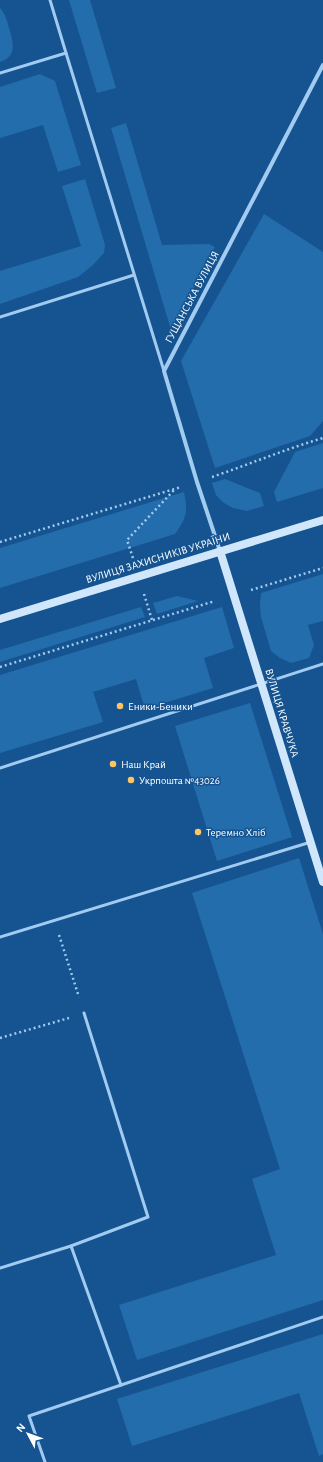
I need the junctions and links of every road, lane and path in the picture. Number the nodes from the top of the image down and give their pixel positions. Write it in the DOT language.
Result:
graph roads {
  1 [pos="50,0"];
  2 [pos="66,53"];
  3 [pos="323,65"];
  4 [pos="0,73"];
  5 [pos="134,275"];
  6 [pos="0,317"];
  7 [pos="164,371"];
  8 [pos="323,438"];
  9 [pos="197,482"];
  10 [pos="175,488"];
  11 [pos="323,520"];
  12 [pos="0,542"];
  13 [pos="220,551"];
  14 [pos="323,568"];
  15 [pos="138,576"];
  16 [pos="233,595"];
  17 [pos="0,619"];
  18 [pos="152,620"];
  19 [pos="323,664"];
  20 [pos="0,667"];
  21 [pos="261,685"];
  22 [pos="0,768"];
  23 [pos="310,842"];
  24 [pos="323,882"];
  25 [pos="54,920"];
  26 [pos="0,937"];
  27 [pos="84,1013"];
  28 [pos="0,1038"];
  29 [pos="71,1246"];
  30 [pos="0,1268"];
  31 [pos="323,1317"];
  32 [pos="121,1385"];
  33 [pos="45,1462"];
  1 -- 2 [label="lane"];
  2 -- 4 [label="lane"];
  2 -- 5 [label="lane"];
  3 -- 7 [label="street, ГУЩАНСЬКА ВУЛИЦЯ"];
  5 -- 6 [label="lane"];
  5 -- 7 [label="lane"];
  7 -- 9 [label="street"];
  8 -- 9 [label="path"];
  9 -- 10 [label="path"];
  9 -- 13 [label="street"];
  10 -- 12 [label="path"];
  10 -- 15 [label="path"];
  11 -- 13 [label="street, ВУЛИЦЯ ЗАХИСНИКІВ УКРАЇНИ"];
  13 -- 15 [label="street, ВУЛИЦЯ ЗАХИСНИКІВ УКРАЇНИ"];
  13 -- 16 [label="street, ВУЛИЦЯ КРАВЧУКА"];
  14 -- 16 [label="path"];
  15 -- 17 [label="street, ВУЛИЦЯ ЗАХИСНИКІВ УКРАЇНИ"];
  15 -- 18 [label="path"];
  16 -- 18 [label="path"];
  16 -- 21 [label="street, ВУЛИЦЯ КРАВЧУКА"];
  18 -- 20 [label="path"];
  19 -- 21 [label="lane"];
  21 -- 22 [label="lane"];
  21 -- 23 [label="street, ВУЛИЦЯ КРАВЧУКА"];
  23 -- 24 [label="street, ВУЛИЦЯ КРАВЧУКА"];
  23 -- 25 [label="lane"];
  25 -- 26 [label="lane"];
  25 -- 27 [label="path"];
  27 -- 28 [label="path"];
  27 -- 29 [label="lane"];
  29 -- 30 [label="lane"];
  29 -- 32 [label="lane"];
  31 -- 32 [label="lane"];
  32 -- 33 [label="lane"];
}
